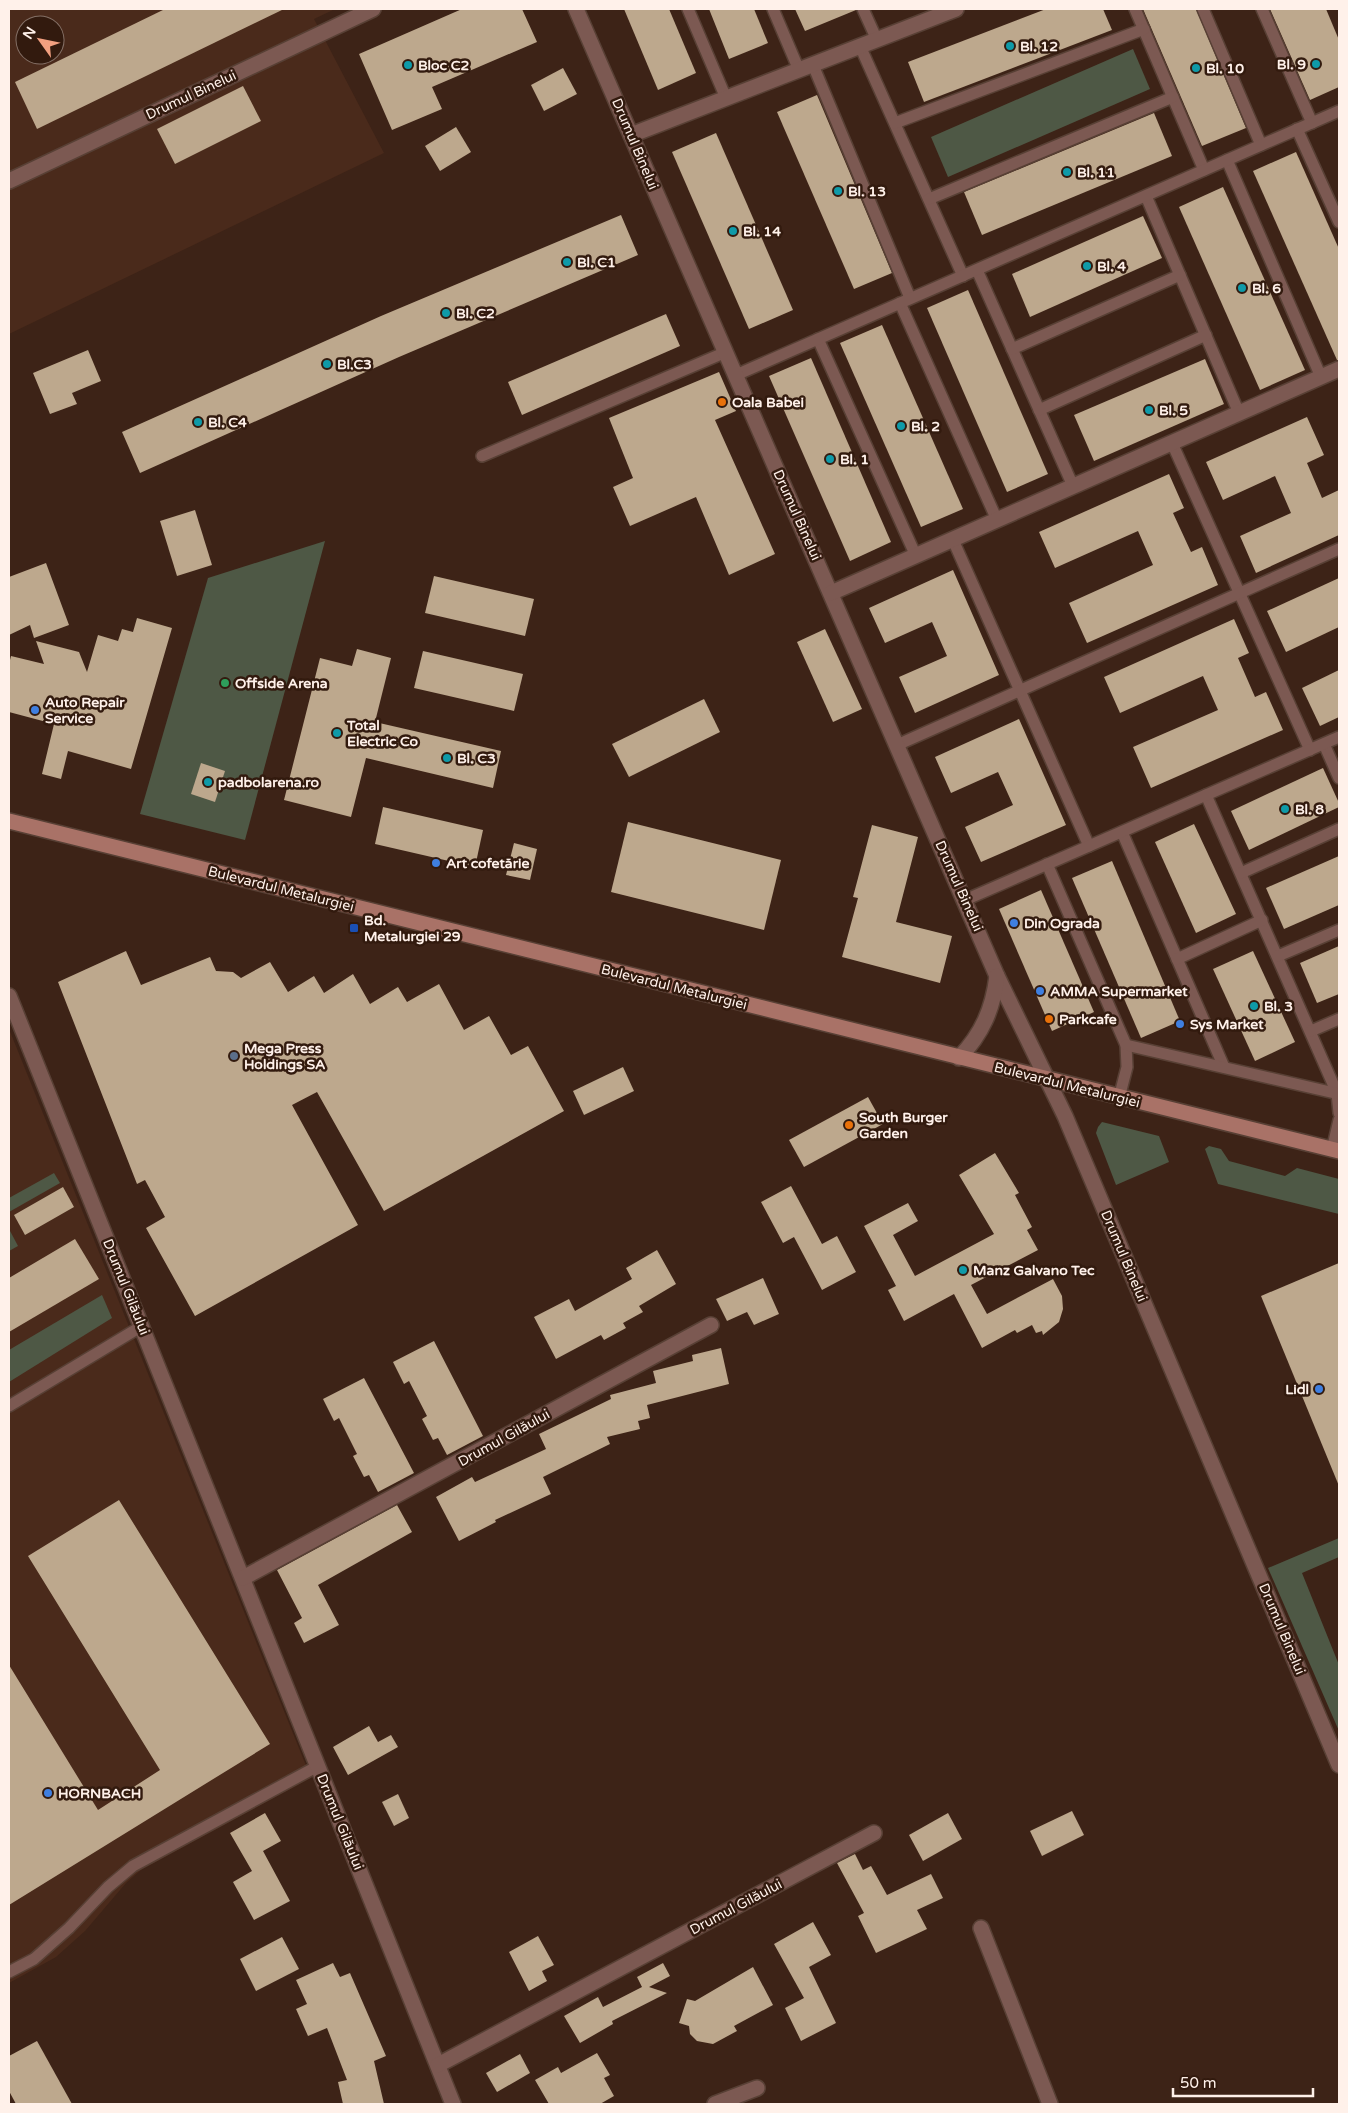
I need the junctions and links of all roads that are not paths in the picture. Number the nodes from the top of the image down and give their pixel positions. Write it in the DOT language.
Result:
graph roads {
  1 [pos="373,9"];
  2 [pos="576,9"];
  3 [pos="688,9"];
  4 [pos="773,9"];
  5 [pos="863,9"];
  6 [pos="956,9"];
  7 [pos="1135,9"];
  8 [pos="1203,9"];
  9 [pos="1262,9"];
  10 [pos="1144,29"];
  11 [pos="877,40"];
  12 [pos="860,46"];
  13 [pos="806,67"];
  14 [pos="1173,97"];
  15 [pos="726,98"];
  16 [pos="1339,111"];
  17 [pos="895,123"];
  18 [pos="1312,123"];
  19 [pos="1297,129"];
  20 [pos="631,135"];
  21 [pos="1261,145"];
  22 [pos="1227,160"];
  23 [pos="1204,170"];
  24 [pos="9,181"];
  25 [pos="1146,196"];
  26 [pos="929,199"];
  27 [pos="1339,222"];
  28 [pos="977,270"];
  29 [pos="1180,275"];
  30 [pos="963,276"];
  31 [pos="905,301"];
  32 [pos="1206,335"];
  33 [pos="818,339"];
  34 [pos="1012,349"];
  35 [pos="726,352"];
  36 [pos="1339,369"];
  37 [pos="736,375"];
  38 [pos="1321,377"];
  39 [pos="1039,410"];
  40 [pos="1240,413"];
  41 [pos="1172,443"];
  42 [pos="482,456"];
  43 [pos="1073,486"];
  44 [pos="997,520"];
  45 [pos="952,540"];
  46 [pos="1339,549"];
  47 [pos="916,556"];
  48 [pos="831,593"];
  49 [pos="1240,594"];
  50 [pos="1020,690"];
  51 [pos="1339,737"];
  52 [pos="897,744"];
  53 [pos="1324,744"];
  54 [pos="1310,750"];
  55 [pos="1339,778"];
  56 [pos="1206,795"];
  57 [pos="9,821"];
  58 [pos="1339,830"];
  59 [pos="1122,832"];
  60 [pos="1089,846"];
  61 [pos="1047,864"];
  62 [pos="1241,873"];
  63 [pos="964,900"];
  64 [pos="1262,920"];
  65 [pos="1339,930"];
  66 [pos="1278,956"];
  67 [pos="1178,959"];
  68 [pos="997,976"];
  69 [pos="9,996"];
  70 [pos="1339,1019"];
  71 [pos="1311,1031"];
  72 [pos="1126,1045"];
  73 [pos="959,1058"];
  74 [pos="1224,1067"];
  75 [pos="1048,1080"];
  76 [pos="1338,1094"];
  77 [pos="1119,1098"];
  78 [pos="1339,1113"];
  79 [pos="1339,1120"];
  80 [pos="1336,1151"];
  81 [pos="711,1325"];
  82 [pos="142,1326"];
  83 [pos="9,1406"];
  84 [pos="243,1578"];
  85 [pos="1339,1764"];
  86 [pos="318,1766"];
  87 [pos="874,1833"];
  88 [pos="981,1928"];
  89 [pos="9,1972"];
  90 [pos="438,2066"];
  91 [pos="757,2088"];
  92 [pos="454,2104"];
  93 [pos="715,2104"];
  94 [pos="1050,2104"];
  1 -- 24 [label="street, Drumul Binelui"];
  2 -- 20 [label="street, Drumul Binelui"];
  3 -- 15 [label="lane"];
  4 -- 13 [label="lane"];
  5 -- 11 [label="lane"];
  6 -- 11 [label="street"];
  7 -- 10 [label="lane"];
  8 -- 21 [label="lane"];
  9 -- 18 [label="lane"];
  10 -- 14 [label="lane"];
  10 -- 17 [label="lane"];
  11 -- 12 [label="street"];
  12 -- 13 [label="street"];
  12 -- 17 [label="lane"];
  13 -- 15 [label="street"];
  13 -- 31 [label="lane"];
  14 -- 23 [label="lane"];
  14 -- 26 [label="lane"];
  15 -- 20 [label="street"];
  16 -- 18 [label="lane"];
  17 -- 26 [label="lane"];
  18 -- 19 [label="lane"];
  19 -- 21 [label="lane"];
  19 -- 27 [label="lane"];
  20 -- 35 [label="street, Drumul Binelui"];
  21 -- 22 [label="lane"];
  22 -- 23 [label="lane"];
  22 -- 38 [label="lane"];
  23 -- 25 [label="lane"];
  25 -- 28 [label="lane"];
  25 -- 29 [label="lane"];
  26 -- 30 [label="lane"];
  28 -- 30 [label="lane"];
  28 -- 34 [label="lane"];
  29 -- 32 [label="lane"];
  29 -- 34 [label="lane"];
  30 -- 31 [label="lane"];
  31 -- 33 [label="lane"];
  31 -- 44 [label="lane"];
  32 -- 39 [label="lane"];
  32 -- 40 [label="lane"];
  33 -- 37 [label="lane"];
  33 -- 47 [label="lane"];
  34 -- 39 [label="lane"];
  35 -- 37 [label="street, Drumul Binelui"];
  35 -- 42 [label="lane"];
  36 -- 38 [label="street"];
  37 -- 48 [label="street, Drumul Binelui"];
  38 -- 40 [label="street"];
  39 -- 43 [label="lane"];
  40 -- 41 [label="street"];
  41 -- 43 [label="street"];
  41 -- 49 [label="lane"];
  43 -- 44 [label="street"];
  44 -- 45 [label="street"];
  45 -- 47 [label="street"];
  45 -- 50 [label="lane"];
  46 -- 49 [label="lane"];
  47 -- 48 [label="street"];
  48 -- 52 [label="street, Drumul Binelui"];
  49 -- 50 [label="lane"];
  49 -- 54 [label="lane"];
  50 -- 52 [label="lane"];
  50 -- 60 [label="lane"];
  51 -- 53 [label="lane"];
  52 -- 63 [label="street, Drumul Binelui"];
  53 -- 54 [label="lane"];
  53 -- 55 [label="lane"];
  54 -- 56 [label="lane"];
  56 -- 59 [label="lane"];
  56 -- 62 [label="lane"];
  57 -- 73 [label="main road, Bulevardul Metalurgiei"];
  58 -- 62 [label="lane"];
  59 -- 60 [label="lane"];
  59 -- 67 [label="lane"];
  60 -- 61 [label="lane"];
  61 -- 63 [label="lane"];
  61 -- 72 [label="lane"];
  62 -- 64 [label="lane"];
  63 -- 68 [label="street, Drumul Binelui"];
  64 -- 66 [label="lane"];
  64 -- 67 [label="lane"];
  65 -- 66 [label="lane"];
  66 -- 71 [label="lane"];
  67 -- 74 [label="lane"];
  68 -- 73 [label="street"];
  68 -- 75 [label="street, Drumul Binelui"];
  69 -- 82 [label="street, Drumul Gilăului"];
  70 -- 71 [label="lane"];
  71 -- 76 [label="lane"];
  72 -- 74 [label="lane"];
  72 -- 77 [label="lane"];
  73 -- 75 [label="main road, Bulevardul Metalurgiei"];
  74 -- 76 [label="lane"];
  75 -- 77 [label="main road, Bulevardul Metalurgiei"];
  75 -- 85 [label="street, Drumul Binelui"];
  76 -- 78 [label="lane"];
  77 -- 80 [label="main road, Bulevardul Metalurgiei"];
  79 -- 80 [label="lane"];
  81 -- 84 [label="street, Drumul Gilăului"];
  82 -- 83 [label="lane"];
  82 -- 84 [label="street, Drumul Gilăului"];
  84 -- 86 [label="street, Drumul Gilăului"];
  86 -- 89 [label="lane"];
  86 -- 90 [label="street, Drumul Gilăului"];
  87 -- 90 [label="street, Drumul Gilăului"];
  88 -- 94 [label="street"];
  90 -- 92 [label="street, Drumul Gilăului"];
  91 -- 93 [label="street"];
}
